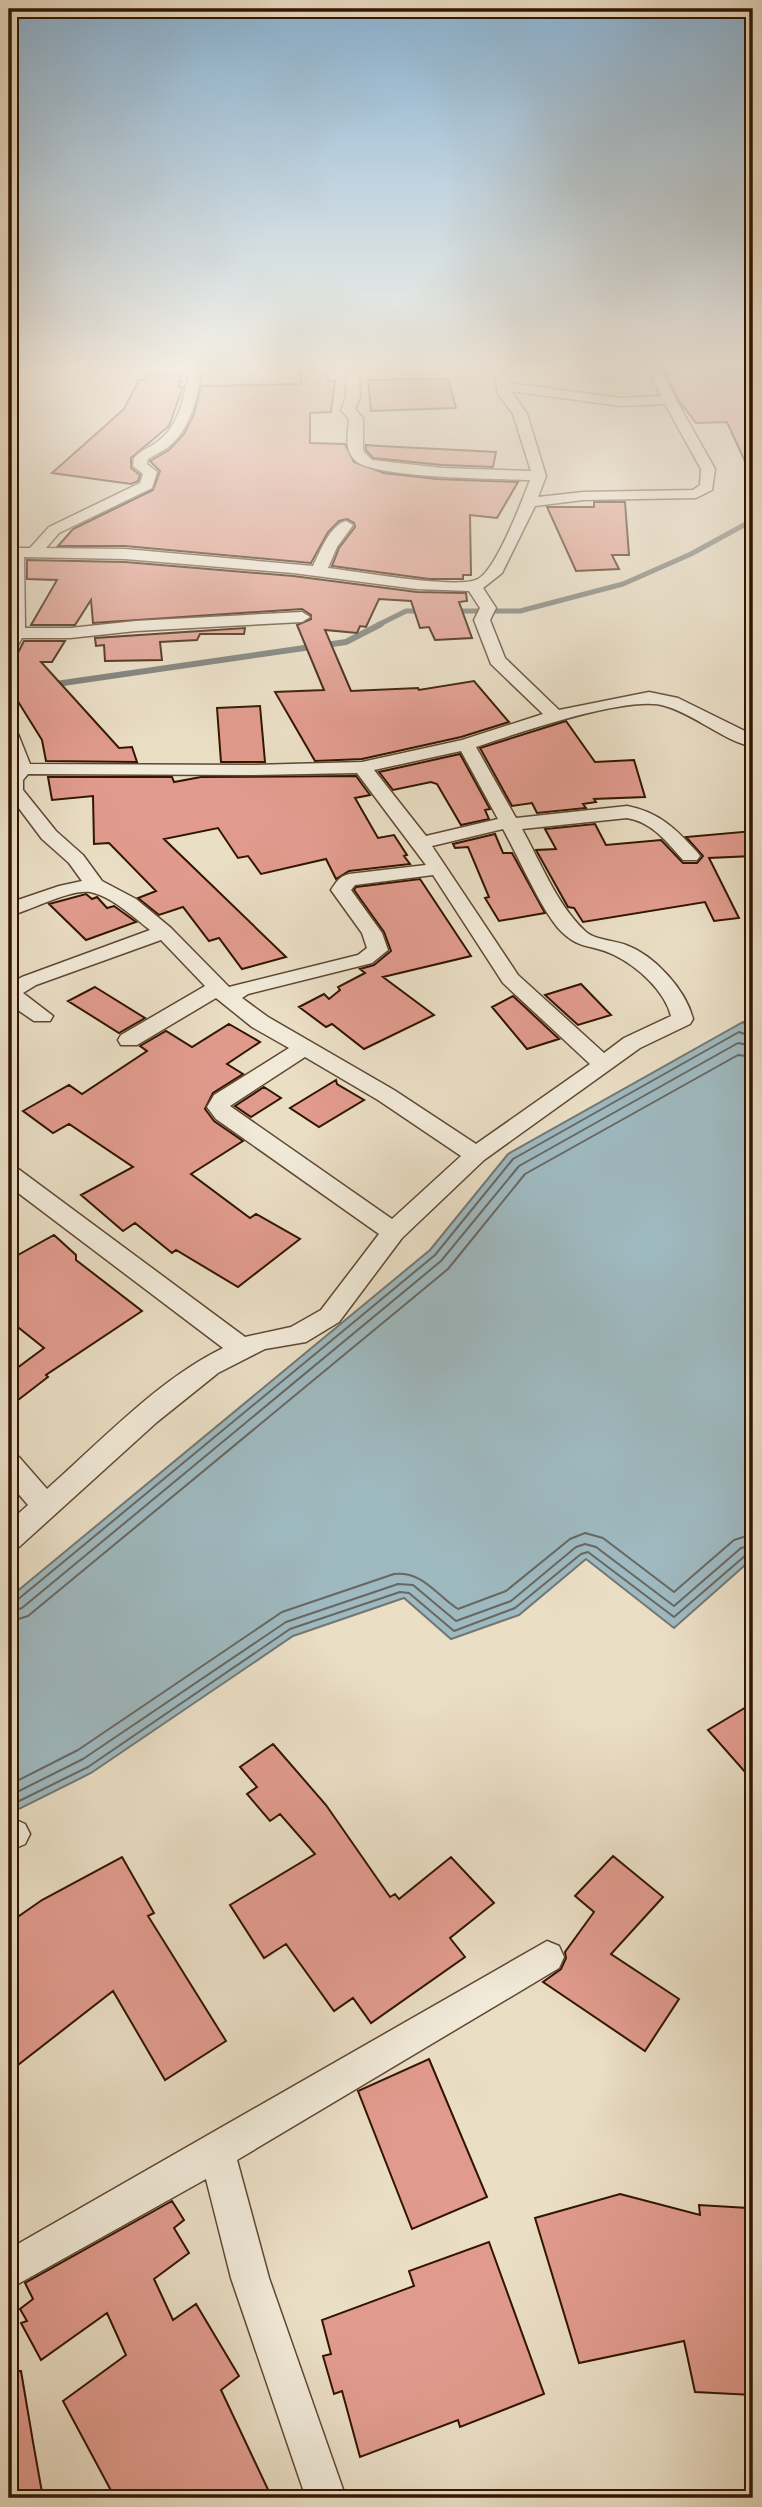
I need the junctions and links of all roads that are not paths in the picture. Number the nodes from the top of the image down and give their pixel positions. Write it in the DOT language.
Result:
graph roads {
  1 [pos="142,488"];
  2 [pos="534,488"];
  3 [pos="705,488"];
  4 [pos="529,502"];
  5 [pos="346,525"];
  6 [pos="35,551"];
  7 [pos="12,552"];
  8 [pos="318,572"];
  9 [pos="474,586"];
  10 [pos="302,617"];
  11 [pos="13,640"];
  12 [pos="555,716"];
  13 [pos="9,734"];
  14 [pos="753,742"];
  15 [pos="466,744"];
  16 [pos="362,767"];
  17 [pos="16,771"];
  18 [pos="509,822"];
  19 [pos="421,843"];
  20 [pos="690,856"];
  21 [pos="438,869"];
  22 [pos="94,885"];
  23 [pos="9,910"];
  24 [pos="163,932"];
  25 [pos="223,992"];
  26 [pos="42,1016"];
  27 [pos="129,1040"];
  28 [pos="304,1048"];
  29 [pos="603,1064"];
  30 [pos="475,1155"];
  31 [pos="9,1174"];
  32 [pos="393,1232"];
  33 [pos="243,1349"];
  34 [pos="9,1464"];
  35 [pos="46,1507"];
  36 [pos="9,1539"];
  37 [pos="547,1957"];
  38 [pos="217,2152"];
  39 [pos="9,2270"];
  40 [pos="326,2498"];
  1 -- 6 [label="street"];
  2 -- 4 [label="street"];
  3 -- 4 [label="street"];
  4 -- 9 [label="street"];
  5 -- 8 [label="street"];
  6 -- 7 [label="street"];
  6 -- 8 [label="street"];
  7 -- 11 [label="street"];
  8 -- 9 [label="street"];
  9 -- 12 [label="street"];
  10 -- 11 [label="street"];
  12 -- 14 [label="street"];
  12 -- 15 [label="street"];
  13 -- 17 [label="street"];
  15 -- 16 [label="street"];
  15 -- 18 [label="street"];
  16 -- 17 [label="street"];
  16 -- 19 [label="street"];
  17 -- 22 [label="street"];
  18 -- 19 [label="street"];
  18 -- 20 [label="street"];
  18 -- 29 [label="street"];
  19 -- 21 [label="street"];
  21 -- 25 [label="street"];
  21 -- 29 [label="street"];
  22 -- 23 [label="street"];
  22 -- 24 [label="street"];
  24 -- 25 [label="street"];
  24 -- 26 [label="street"];
  25 -- 27 [label="street"];
  25 -- 28 [label="street"];
  28 -- 30 [label="street"];
  28 -- 32 [label="street"];
  29 -- 30 [label="street"];
  30 -- 32 [label="street"];
  31 -- 33 [label="street"];
  32 -- 33 [label="street"];
  33 -- 35 [label="street"];
  34 -- 35 [label="street"];
  35 -- 36 [label="street"];
  37 -- 38 [label="street"];
  38 -- 39 [label="street"];
  38 -- 40 [label="street"];
}
